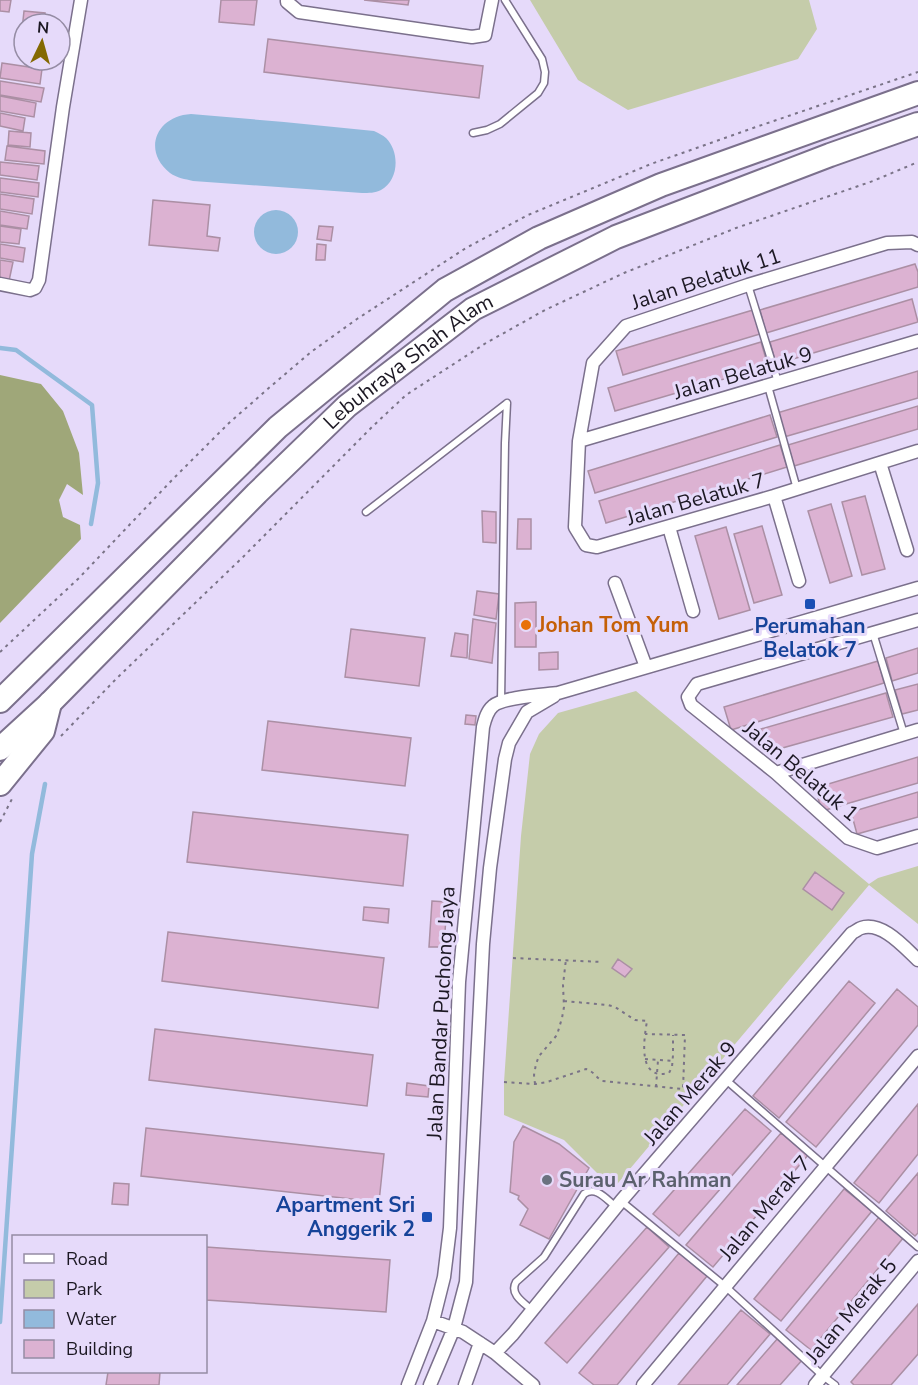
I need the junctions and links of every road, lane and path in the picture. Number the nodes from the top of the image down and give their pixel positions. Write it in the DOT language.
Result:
graph roads {
  1 [pos="81,0"];
  2 [pos="287,0"];
  3 [pos="492,0"];
  4 [pos="505,0"];
  5 [pos="918,93"];
  6 [pos="918,124"];
  7 [pos="473,133"];
  8 [pos="918,162"];
  9 [pos="918,245"];
  10 [pos="0,284"];
  11 [pos="748,285"];
  12 [pos="918,341"];
  13 [pos="773,384"];
  14 [pos="579,441"];
  15 [pos="918,451"];
  16 [pos="880,463"];
  17 [pos="797,489"];
  18 [pos="774,496"];
  19 [pos="366,512"];
  20 [pos="669,527"];
  21 [pos="907,550"];
  22 [pos="799,581"];
  23 [pos="615,584"];
  24 [pos="918,588"];
  25 [pos="693,611"];
  26 [pos="918,620"];
  27 [pos="873,633"];
  28 [pos="646,668"];
  29 [pos="558,693"];
  30 [pos="2,698"];
  31 [pos="501,701"];
  32 [pos="50,703"];
  33 [pos="918,730"];
  34 [pos="904,734"];
  35 [pos="61,737"];
  36 [pos="0,749"];
  37 [pos="776,773"];
  38 [pos="9,787"];
  39 [pos="0,822"];
  40 [pos="918,836"];
  41 [pos="513,958"];
  42 [pos="566,959"];
  43 [pos="918,960"];
  44 [pos="602,962"];
  45 [pos="564,1001"];
  46 [pos="645,1034"];
  47 [pos="673,1035"];
  48 [pos="918,1056"];
  49 [pos="645,1059"];
  50 [pos="658,1060"];
  51 [pos="673,1061"];
  52 [pos="657,1073"];
  53 [pos="726,1080"];
  54 [pos="504,1082"];
  55 [pos="535,1084"];
  56 [pos="656,1087"];
  57 [pos="825,1166"];
  58 [pos="619,1204"];
  59 [pos="918,1247"];
  60 [pos="918,1261"];
  61 [pos="726,1287"];
  62 [pos="532,1310"];
  63 [pos="433,1321"];
  64 [pos="454,1328"];
  65 [pos="480,1343"];
  66 [pos="495,1353"];
  67 [pos="819,1380"];
  68 [pos="408,1385"];
  69 [pos="430,1385"];
  70 [pos="465,1385"];
  71 [pos="533,1385"];
  72 [pos="642,1385"];
  73 [pos="835,1385"];
  1 -- 10 [label="street"];
  2 -- 3 [label="street"];
  4 -- 7 [label="lane"];
  5 -- 30 [label="highway, Lebuhraya Shah Alam"];
  6 -- 32 [label="highway, Lebuhraya Shah Alam"];
  8 -- 35 [label="path"];
  9 -- 11 [label="street, Jalan Belatuk 11"];
  11 -- 13 [label="lane"];
  11 -- 14 [label="street, Jalan Belatuk 11"];
  12 -- 13 [label="street, Jalan Belatuk 9"];
  13 -- 14 [label="street, Jalan Belatuk 9"];
  13 -- 17 [label="lane"];
  14 -- 20 [label="street, Jalan Belatuk 7"];
  15 -- 16 [label="street, Jalan Belatuk 7"];
  16 -- 17 [label="street, Jalan Belatuk 7"];
  16 -- 21 [label="street"];
  17 -- 18 [label="street, Jalan Belatuk 7"];
  18 -- 20 [label="street, Jalan Belatuk 7"];
  18 -- 22 [label="street"];
  19 -- 31 [label="lane"];
  20 -- 25 [label="street"];
  23 -- 28 [label="street"];
  24 -- 28 [label="street, Jalan Bandar Puchong Jaya"];
  26 -- 27 [label="street"];
  27 -- 34 [label="lane"];
  27 -- 37 [label="street, Jalan Belatuk 1"];
  28 -- 29 [label="street, Jalan Bandar Puchong Jaya"];
  29 -- 31 [label="street, Jalan Bandar Puchong Jaya"];
  29 -- 64 [label="street, Jalan Bandar Puchong Jaya"];
  31 -- 63 [label="street, Jalan Bandar Puchong Jaya"];
  32 -- 36 [label="highway, Lebuhraya Shah Alam"];
  32 -- 38 [label="highway"];
  33 -- 34 [label="street"];
  34 -- 37 [label="street"];
  37 -- 40 [label="street, Jalan Belatuk 1"];
  38 -- 39 [label="path"];
  41 -- 42 [label="path"];
  42 -- 44 [label="path"];
  42 -- 45 [label="path"];
  43 -- 53 [label="street, Jalan Merak 9"];
  45 -- 46 [label="path"];
  45 -- 55 [label="path"];
  46 -- 47 [label="path"];
  46 -- 49 [label="path"];
  47 -- 51 [label="path"];
  47 -- 56 [label="path"];
  48 -- 57 [label="street, Jalan Merak 7"];
  49 -- 50 [label="path"];
  49 -- 52 [label="path"];
  50 -- 51 [label="path"];
  50 -- 52 [label="path"];
  51 -- 52 [label="path"];
  52 -- 56 [label="path"];
  53 -- 57 [label="lane"];
  53 -- 58 [label="street, Jalan Merak 9"];
  54 -- 55 [label="path"];
  55 -- 56 [label="path"];
  57 -- 59 [label="lane"];
  57 -- 61 [label="street, Jalan Merak 7"];
  58 -- 61 [label="lane"];
  58 -- 62 [label="street, Jalan Merak 9"];
  58 -- 62 [label="lane"];
  60 -- 67 [label="street, Jalan Merak 5"];
  61 -- 67 [label="lane"];
  61 -- 72 [label="street, Jalan Merak 7"];
  62 -- 66 [label="street, Jalan Merak 9"];
  63 -- 64 [label="street"];
  63 -- 68 [label="street, Jalan Bandar Puchong Jaya"];
  64 -- 65 [label="street"];
  64 -- 69 [label="street, Jalan Bandar Puchong Jaya"];
  65 -- 66 [label="street"];
  65 -- 70 [label="street"];
  66 -- 71 [label="street"];
  67 -- 73 [label="lane"];
}
